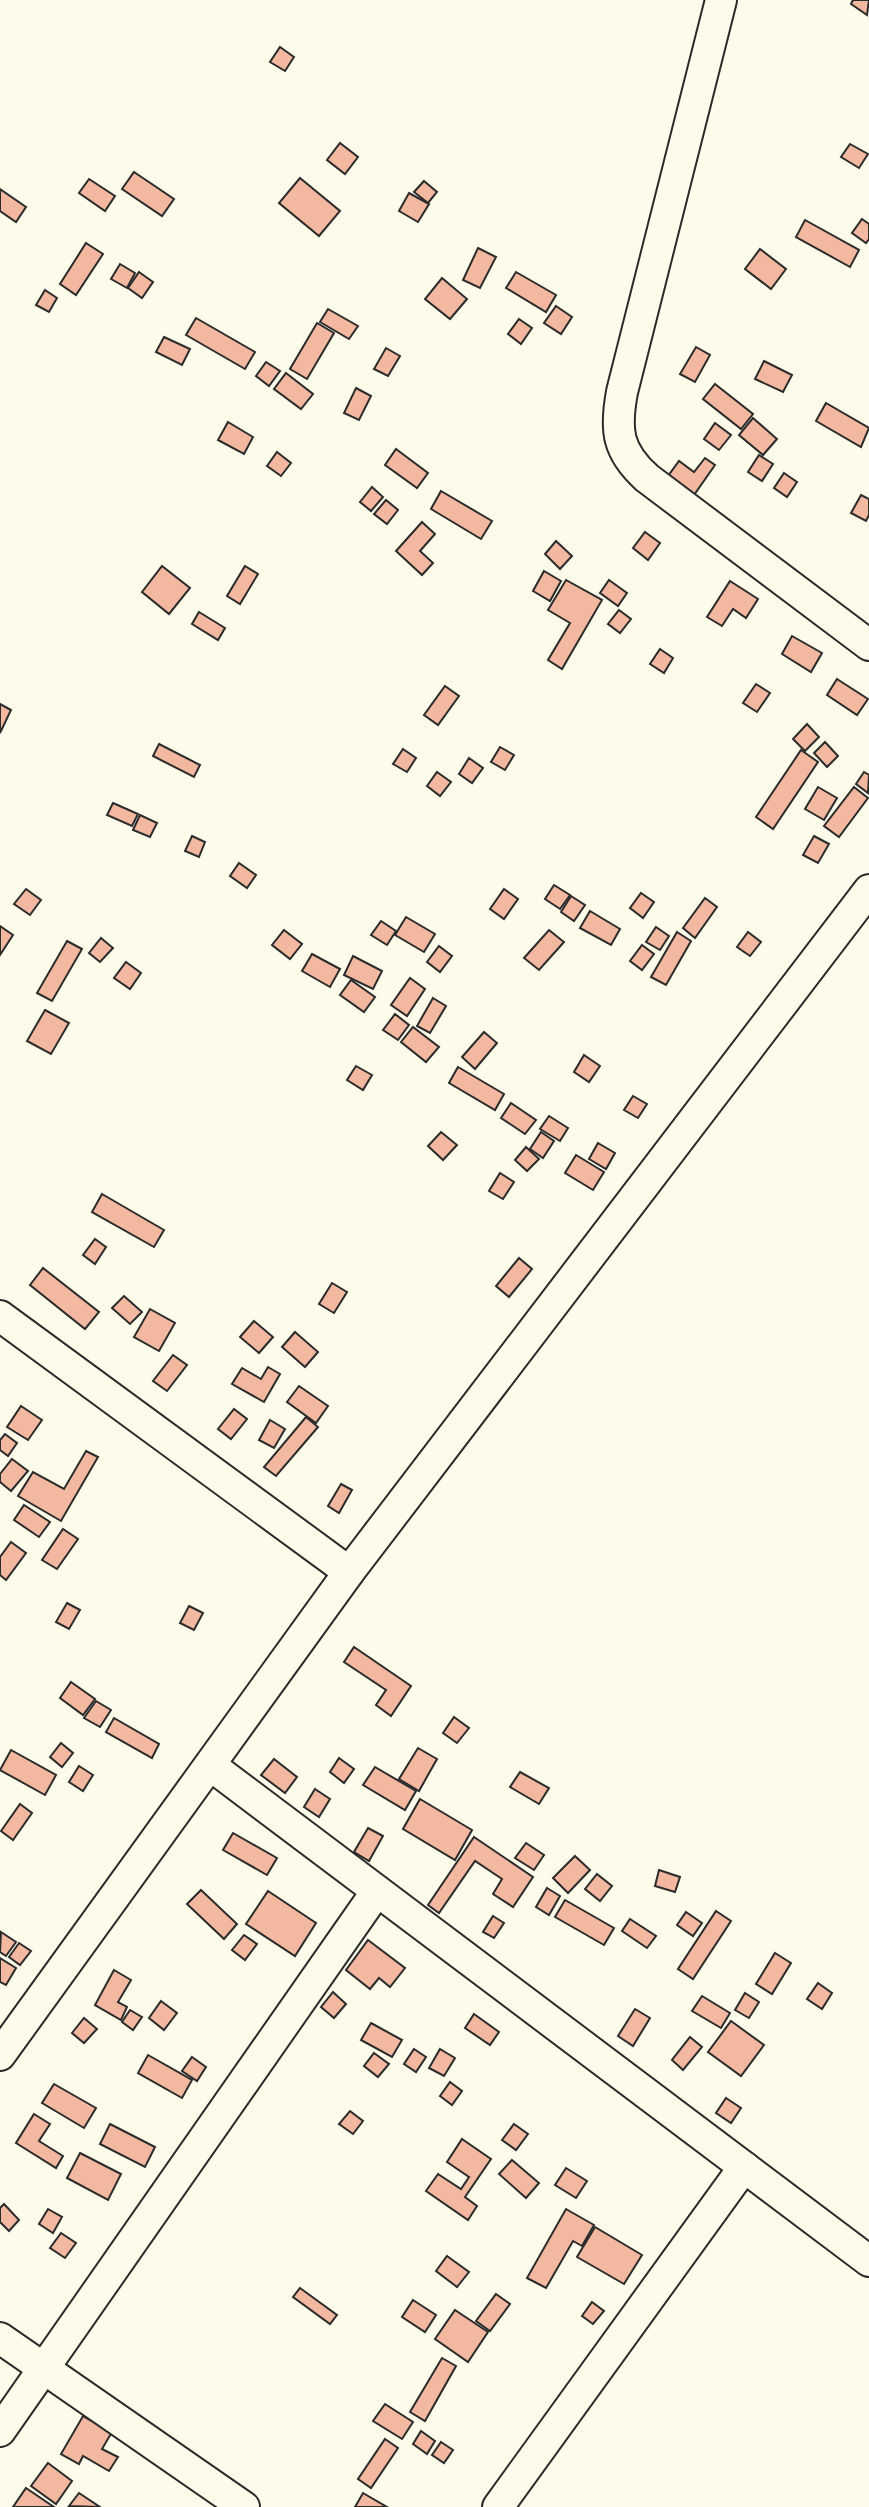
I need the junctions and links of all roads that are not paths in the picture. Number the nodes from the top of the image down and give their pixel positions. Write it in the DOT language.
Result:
graph roads {
  1 [pos="721,0"];
  2 [pos="869,645"];
  3 [pos="869,890"];
  4 [pos="0,1316"];
  5 [pos="349,1572"];
  6 [pos="210,1765"];
  7 [pos="377,1891"];
  8 [pos="0,2055"];
  9 [pos="744,2167"];
  10 [pos="869,2261"];
  11 [pos="0,2338"];
  12 [pos="44,2368"];
  13 [pos="0,2431"];
  14 [pos="226,2502"];
  15 [pos="498,2507"];
  1 -- 2 [label="street"];
  3 -- 5 [label="street"];
  4 -- 5 [label="street"];
  5 -- 6 [label="street"];
  6 -- 7 [label="street"];
  6 -- 8 [label="street"];
  7 -- 9 [label="street"];
  7 -- 12 [label="street"];
  9 -- 10 [label="street"];
  9 -- 15 [label="street"];
  11 -- 12 [label="street"];
  12 -- 13 [label="street"];
  12 -- 14 [label="street"];
}
